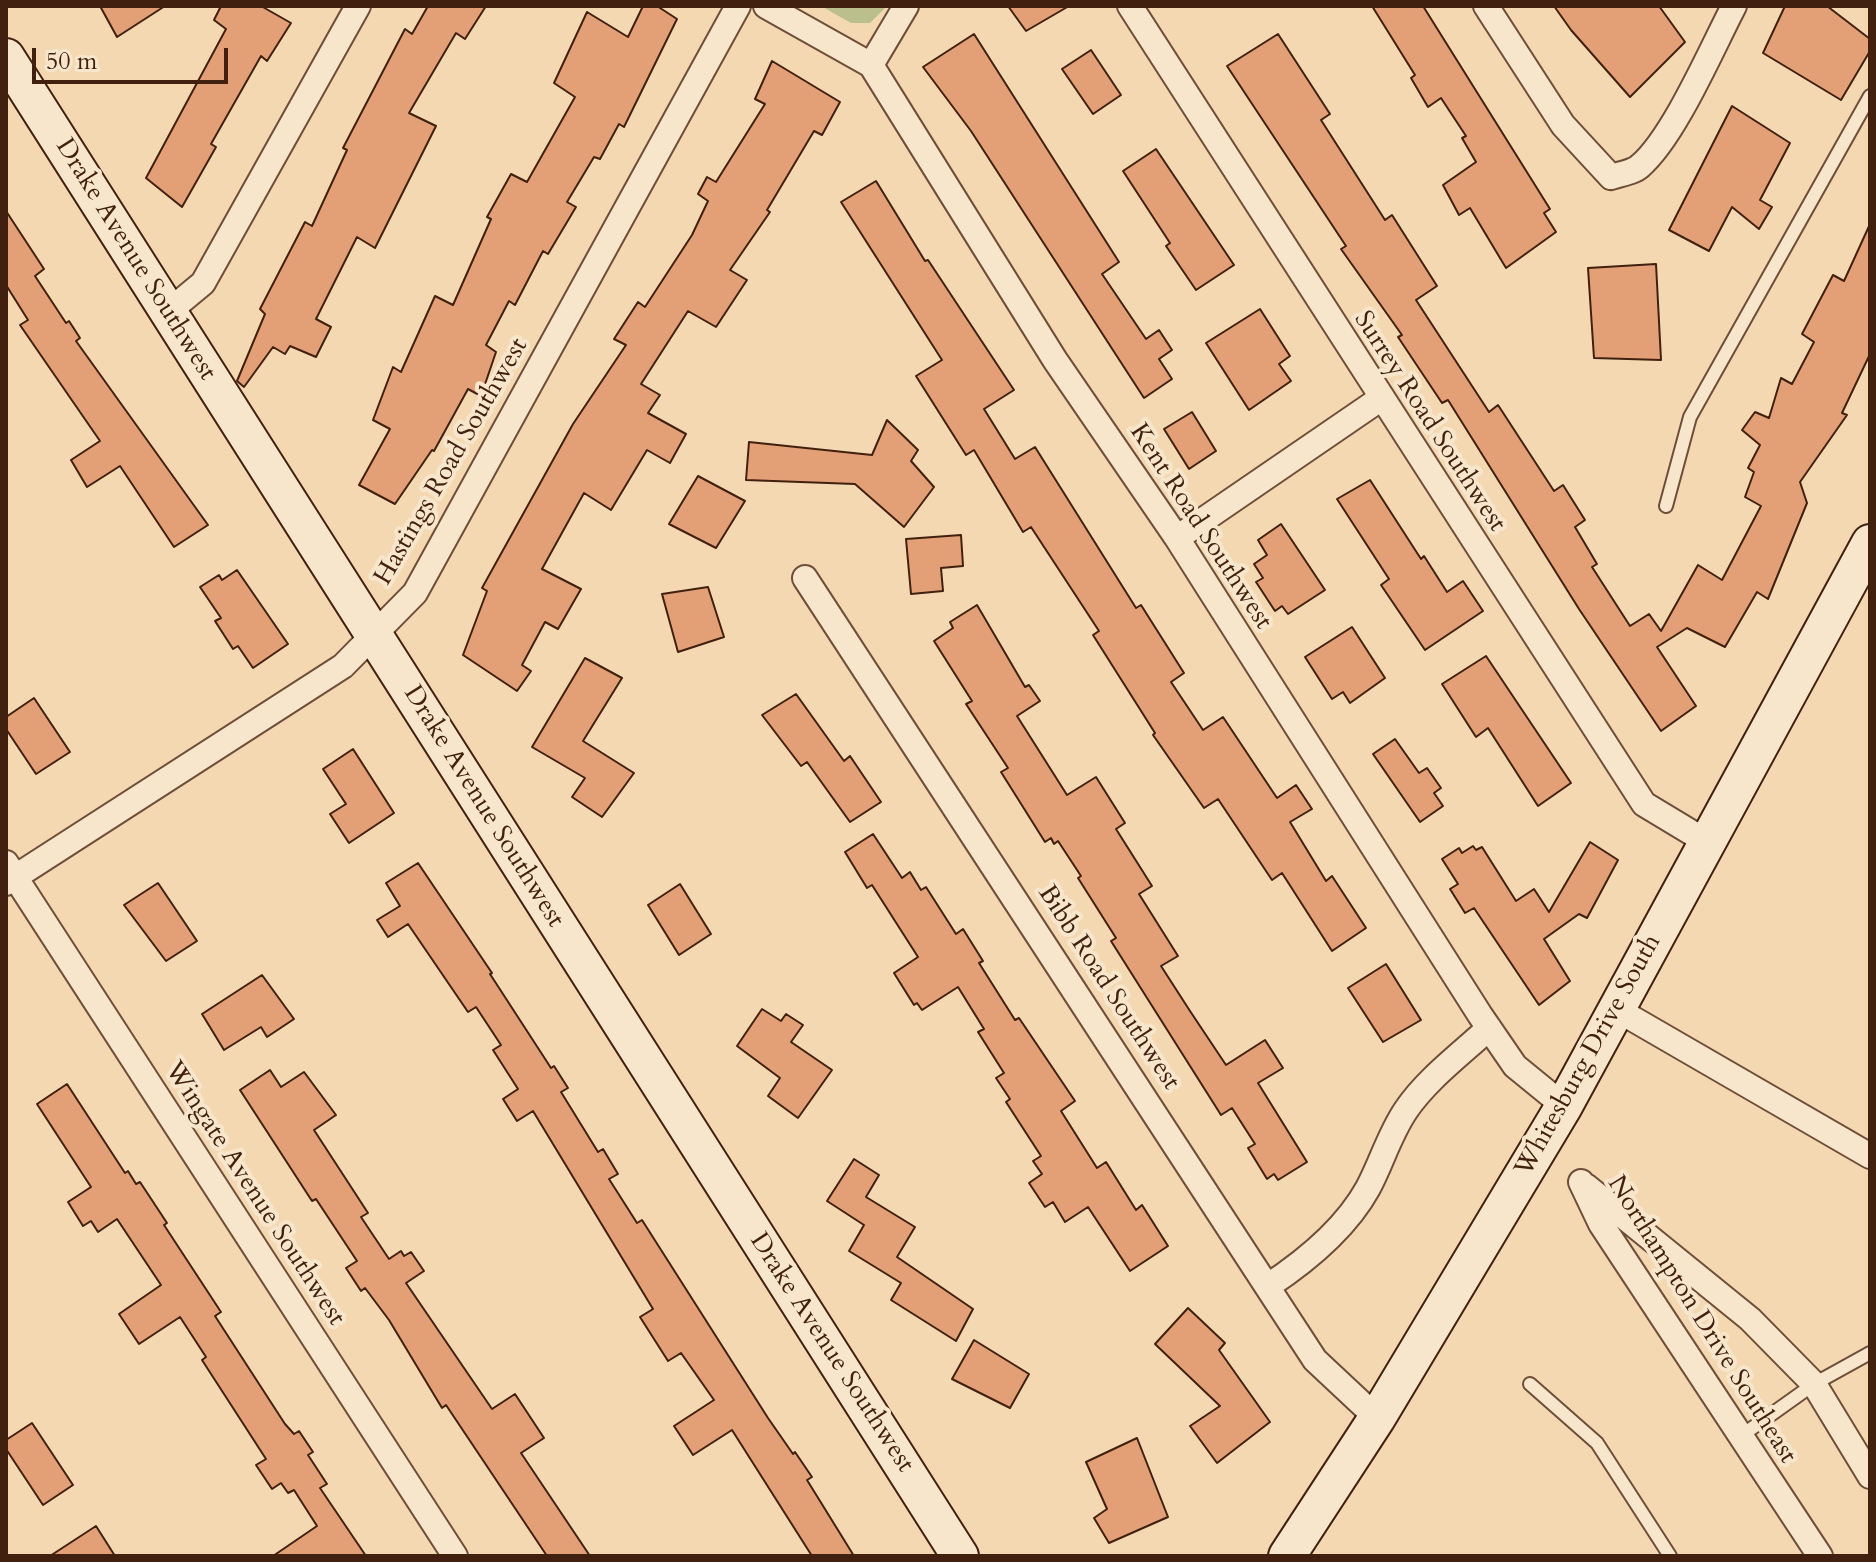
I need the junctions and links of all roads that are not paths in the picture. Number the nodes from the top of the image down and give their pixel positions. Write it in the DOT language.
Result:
graph roads {
  1 [pos="358,6"];
  2 [pos="738,6"];
  3 [pos="766,6"];
  4 [pos="906,6"];
  5 [pos="1130,6"];
  6 [pos="1486,6"];
  7 [pos="1734,6"];
  8 [pos="6,57"];
  9 [pos="871,65"];
  10 [pos="1870,96"];
  11 [pos="168,312"];
  12 [pos="1380,399"];
  13 [pos="1666,506"];
  14 [pos="1177,538"];
  15 [pos="1870,543"];
  16 [pos="805,578"];
  17 [pos="373,635"];
  18 [pos="1707,842"];
  19 [pos="9,874"];
  20 [pos="1616,1009"];
  21 [pos="1489,1028"];
  22 [pos="1564,1106"];
  23 [pos="1870,1156"];
  24 [pos="1268,1286"];
  25 [pos="1870,1353"];
  26 [pos="1530,1384"];
  27 [pos="1814,1384"];
  28 [pos="1377,1418"];
  29 [pos="1741,1436"];
  30 [pos="1870,1476"];
  31 [pos="455,1556"];
  32 [pos="960,1556"];
  33 [pos="1287,1556"];
  34 [pos="1670,1556"];
  35 [pos="1820,1556"];
  1 -- 11 [label="street"];
  2 -- 17 [label="street, Hastings Road Southwest"];
  3 -- 9 [label="street, Kent Road Southwest"];
  4 -- 9 [label="street"];
  5 -- 12 [label="street, Surrey Road Southwest"];
  6 -- 7 [label="street"];
  8 -- 11 [label="street, Drake Avenue Southwest"];
  9 -- 14 [label="street, Kent Road Southwest"];
  10 -- 13 [label="lane"];
  11 -- 17 [label="street, Drake Avenue Southwest"];
  12 -- 14 [label="street"];
  12 -- 18 [label="street, Surrey Road Southwest"];
  14 -- 21 [label="street, Kent Road Southwest"];
  15 -- 18 [label="street, Whitesburg Drive South"];
  16 -- 24 [label="street, Bibb Road Southwest"];
  17 -- 19 [label="street, Hastings Road Southwest"];
  17 -- 32 [label="street, Drake Avenue Southwest"];
  18 -- 20 [label="street, Whitesburg Drive South"];
  19 -- 31 [label="street, Wingate Avenue Southwest"];
  20 -- 22 [label="street, Whitesburg Drive South"];
  20 -- 23 [label="street"];
  21 -- 22 [label="street, Kent Road Southwest"];
  21 -- 24 [label="street"];
  22 -- 28 [label="street, Whitesburg Drive South"];
  24 -- 28 [label="street, Bibb Road Southwest"];
  25 -- 27 [label="lane"];
  26 -- 34 [label="lane"];
  27 -- 29 [label="lane"];
  27 -- 29 [label="street, Northampton Drive Southeast"];
  27 -- 30 [label="street, Northampton Drive Southeast"];
  28 -- 33 [label="street, Whitesburg Drive South"];
  29 -- 35 [label="street, Northampton Drive Southeast"];
}
